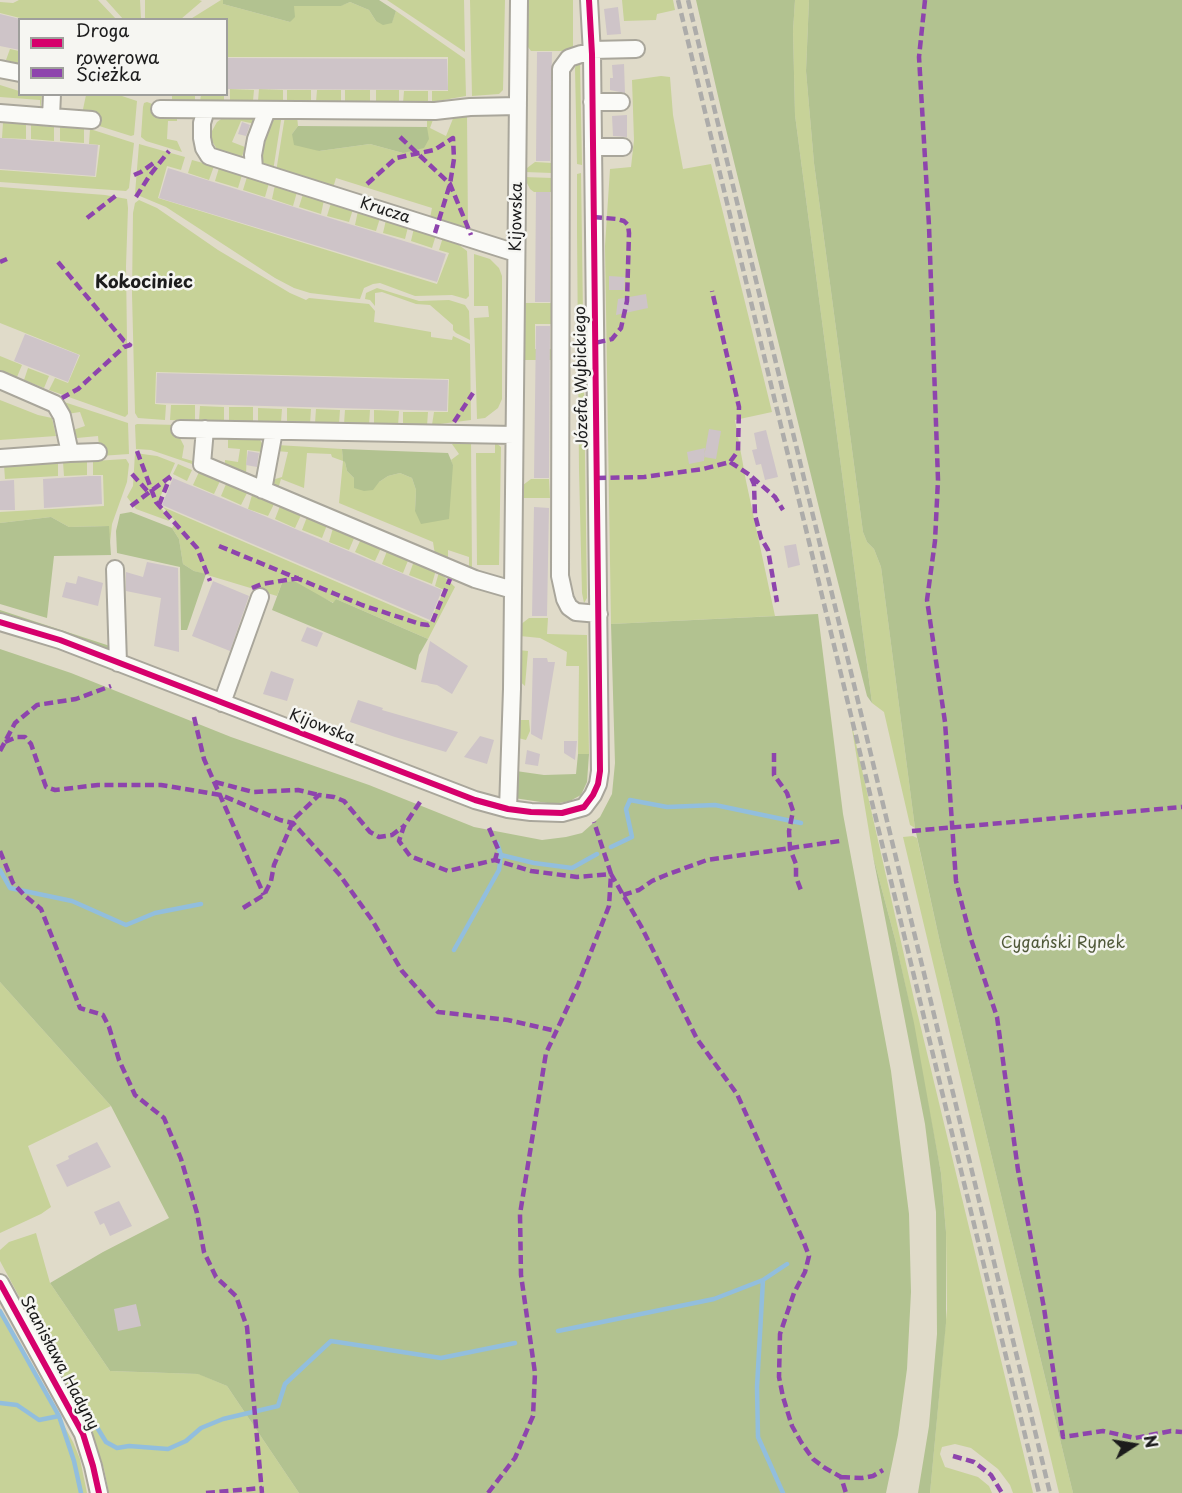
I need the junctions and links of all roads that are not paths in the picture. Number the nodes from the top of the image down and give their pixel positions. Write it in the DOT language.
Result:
graph roads {
  1 [pos="519,0"];
  2 [pos="588,0"];
  3 [pos="636,49"];
  4 [pos="592,52"];
  5 [pos="0,69"];
  6 [pos="18,73"];
  7 [pos="52,96"];
  8 [pos="592,102"];
  9 [pos="621,102"];
  10 [pos="518,106"];
  11 [pos="160,108"];
  12 [pos="206,110"];
  13 [pos="267,110"];
  14 [pos="0,113"];
  15 [pos="51,117"];
  16 [pos="92,120"];
  17 [pos="593,147"];
  18 [pos="623,147"];
  19 [pos="254,169"];
  20 [pos="516,254"];
  21 [pos="0,380"];
  22 [pos="180,429"];
  23 [pos="205,429"];
  24 [pos="274,431"];
  25 [pos="514,435"];
  26 [pos="98,452"];
  27 [pos="70,453"];
  28 [pos="0,458"];
  29 [pos="263,490"];
  30 [pos="115,569"];
  31 [pos="513,590"];
  32 [pos="260,597"];
  33 [pos="599,614"];
  34 [pos="0,622"];
  35 [pos="118,663"];
  36 [pos="222,703"];
  37 [pos="600,754"];
  38 [pos="508,809"];
  39 [pos="0,1283"];
  40 [pos="99,1493"];
  1 -- 10 [label="street, Kijowska"];
  2 -- 4 [label="street, Józefa Wybickiego"];
  3 -- 4 [label="street"];
  4 -- 8 [label="street, Józefa Wybickiego"];
  4 -- 33 [label="street"];
  5 -- 6 [label="street"];
  7 -- 15 [label="street"];
  8 -- 9 [label="street"];
  8 -- 17 [label="street, Józefa Wybickiego"];
  10 -- 13 [label="street"];
  10 -- 20 [label="street, Kijowska"];
  11 -- 12 [label="street"];
  12 -- 13 [label="street"];
  12 -- 19 [label="street, Krucza"];
  13 -- 19 [label="street"];
  14 -- 15 [label="street"];
  15 -- 16 [label="street"];
  17 -- 18 [label="street"];
  17 -- 33 [label="street, Józefa Wybickiego"];
  19 -- 20 [label="street, Krucza"];
  20 -- 25 [label="street, Kijowska"];
  21 -- 27 [label="street"];
  22 -- 23 [label="street"];
  23 -- 24 [label="street"];
  23 -- 29 [label="street"];
  24 -- 25 [label="street"];
  24 -- 29 [label="street"];
  25 -- 31 [label="street, Kijowska"];
  26 -- 27 [label="street"];
  27 -- 28 [label="street"];
  29 -- 31 [label="street"];
  30 -- 35 [label="street"];
  31 -- 38 [label="street, Kijowska"];
  32 -- 36 [label="street"];
  33 -- 37 [label="street, Józefa Wybickiego"];
  34 -- 35 [label="street, Kijowska"];
  35 -- 36 [label="street, Kijowska"];
  36 -- 38 [label="street, Kijowska"];
  37 -- 38 [label="street, Kijowska"];
  39 -- 40 [label="street, Stanisława Hadyny"];
}
